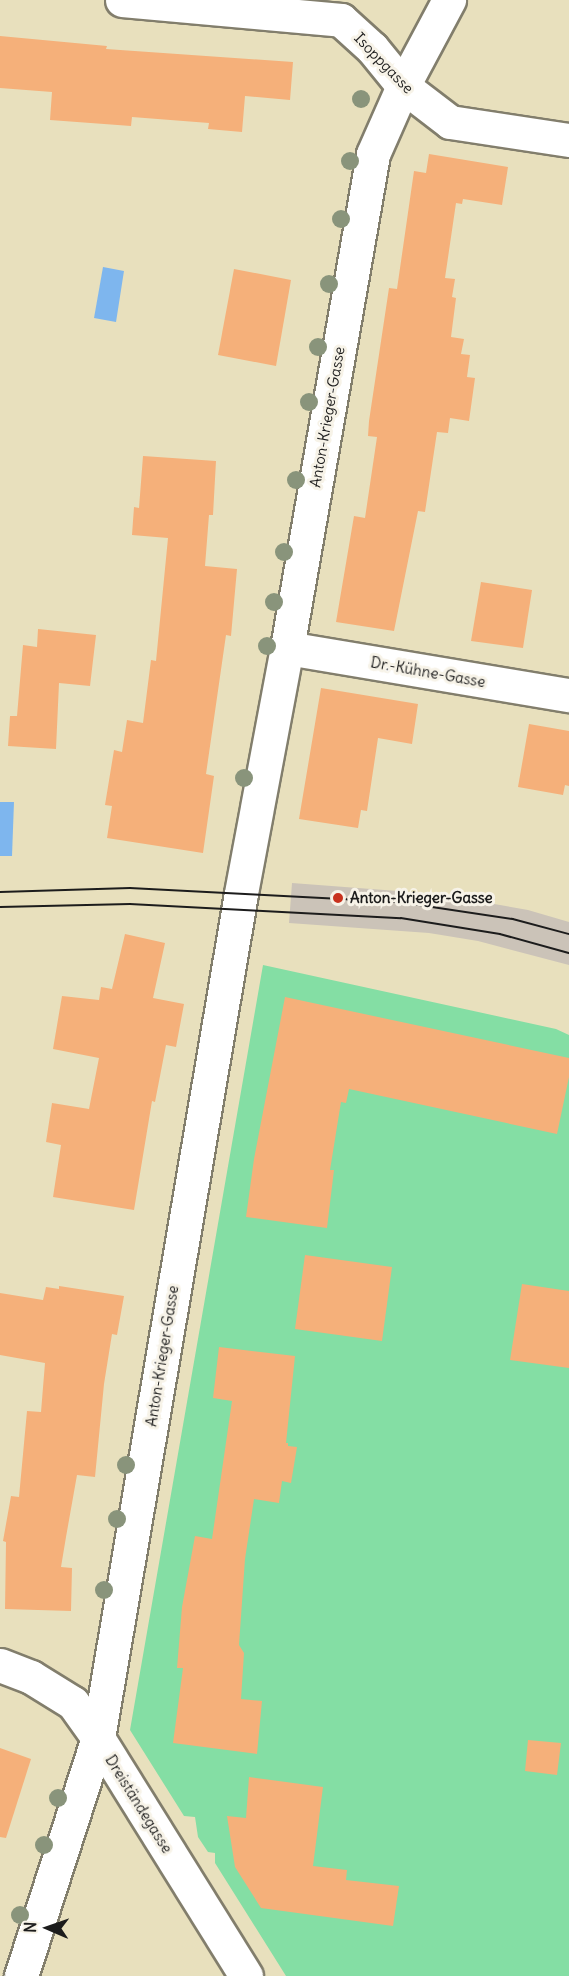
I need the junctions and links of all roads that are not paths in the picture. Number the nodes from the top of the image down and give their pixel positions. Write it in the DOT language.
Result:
graph roads {
  1 [pos="122,0"];
  2 [pos="449,0"];
  3 [pos="403,87"];
  4 [pos="569,140"];
  5 [pos="287,648"];
  6 [pos="569,695"];
  7 [pos="0,1665"];
  8 [pos="98,1738"];
  9 [pos="21,1976"];
  10 [pos="246,1976"];
  1 -- 3 [label="street, Isoppgasse"];
  2 -- 3 [label="street, Anton-Krieger-Gasse"];
  3 -- 4 [label="street, Isoppgasse"];
  3 -- 5 [label="street, Anton-Krieger-Gasse"];
  5 -- 6 [label="street, Dr.-Kühne-Gasse"];
  5 -- 8 [label="street, Anton-Krieger-Gasse"];
  7 -- 8 [label="street, Dreiständegasse"];
  8 -- 9 [label="street, Anton-Krieger-Gasse"];
  8 -- 10 [label="street, Dreiständegasse"];
}
